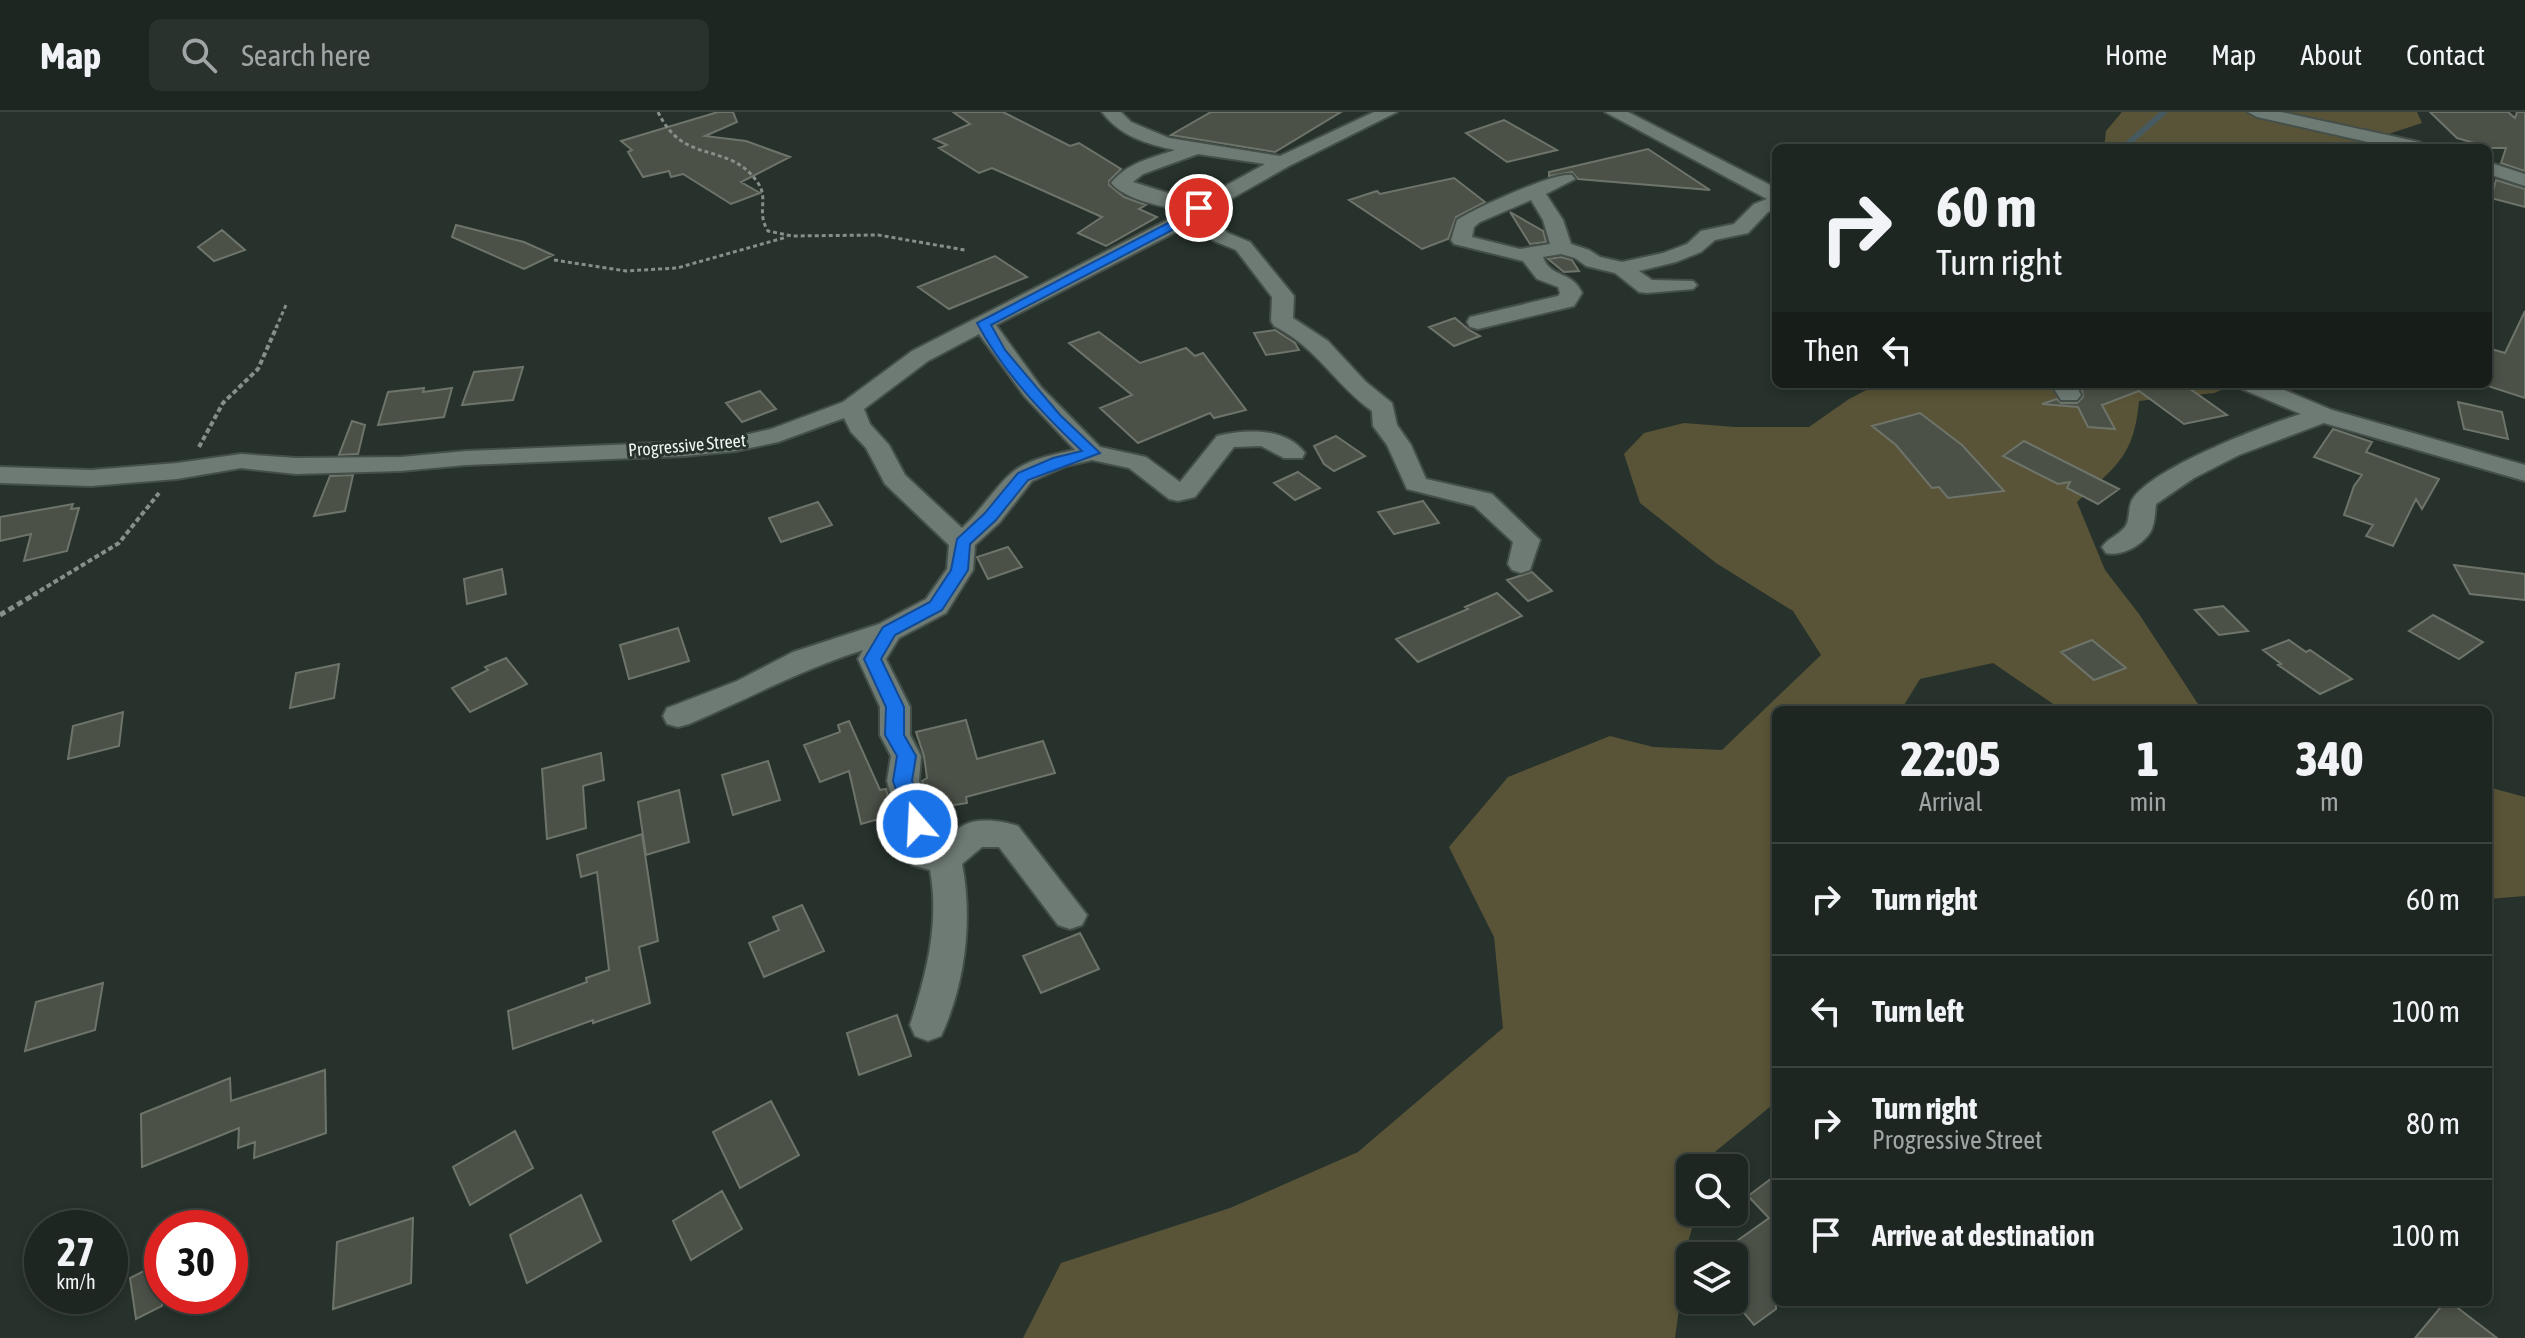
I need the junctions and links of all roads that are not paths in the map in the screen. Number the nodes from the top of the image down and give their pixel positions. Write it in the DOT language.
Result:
graph roads {
  1 [pos="1111,112"];
  2 [pos="1388,112"];
  3 [pos="1614,112"];
  4 [pos="2257,112"];
  5 [pos="2401,144"];
  6 [pos="1198,148"];
  7 [pos="1282,162"];
  8 [pos="2492,169"];
  9 [pos="1565,179"];
  10 [pos="2525,180"];
  11 [pos="1534,190"];
  12 [pos="1772,194"];
  13 [pos="1772,204"];
  14 [pos="1197,211"];
  15 [pos="1562,248"];
  16 [pos="1532,255"];
  17 [pos="1622,268"];
  18 [pos="1686,285"];
  19 [pos="1478,322"];
  20 [pos="984,323"];
  21 [pos="2260,388"];
  22 [pos="851,407"];
  23 [pos="2324,415"];
  24 [pos="1092,453"];
  25 [pos="1293,453"];
  26 [pos="2525,473"];
  27 [pos="0,475"];
  28 [pos="962,543"];
  29 [pos="2115,547"];
  30 [pos="1521,564"];
  31 [pos="889,631"];
  32 [pos="678,716"];
  33 [pos="945,860"];
  34 [pos="1070,915"];
  35 [pos="928,1025"];
  1 -- 6 [label="street"];
  2 -- 7 [label="street, Progressive Street"];
  3 -- 12 [label="street"];
  4 -- 5 [label="street"];
  6 -- 7 [label="street"];
  6 -- 14 [label="street"];
  7 -- 14 [label="street, Progressive Street"];
  8 -- 10 [label="street"];
  9 -- 11 [label="street"];
  11 -- 15 [label="street"];
  11 -- 16 [label="street"];
  13 -- 17 [label="street"];
  14 -- 20 [label="street, Progressive Street"];
  14 -- 30 [label="street"];
  15 -- 16 [label="street"];
  15 -- 17 [label="street"];
  16 -- 19 [label="street"];
  17 -- 18 [label="street"];
  20 -- 22 [label="street, Progressive Street"];
  20 -- 24 [label="street"];
  21 -- 23 [label="street"];
  22 -- 27 [label="street, Progressive Street"];
  22 -- 28 [label="street"];
  23 -- 26 [label="street"];
  23 -- 29 [label="street"];
  24 -- 25 [label="street"];
  24 -- 28 [label="street"];
  28 -- 31 [label="street"];
  31 -- 32 [label="street"];
  31 -- 33 [label="street"];
  33 -- 34 [label="street"];
  33 -- 35 [label="street"];
}
